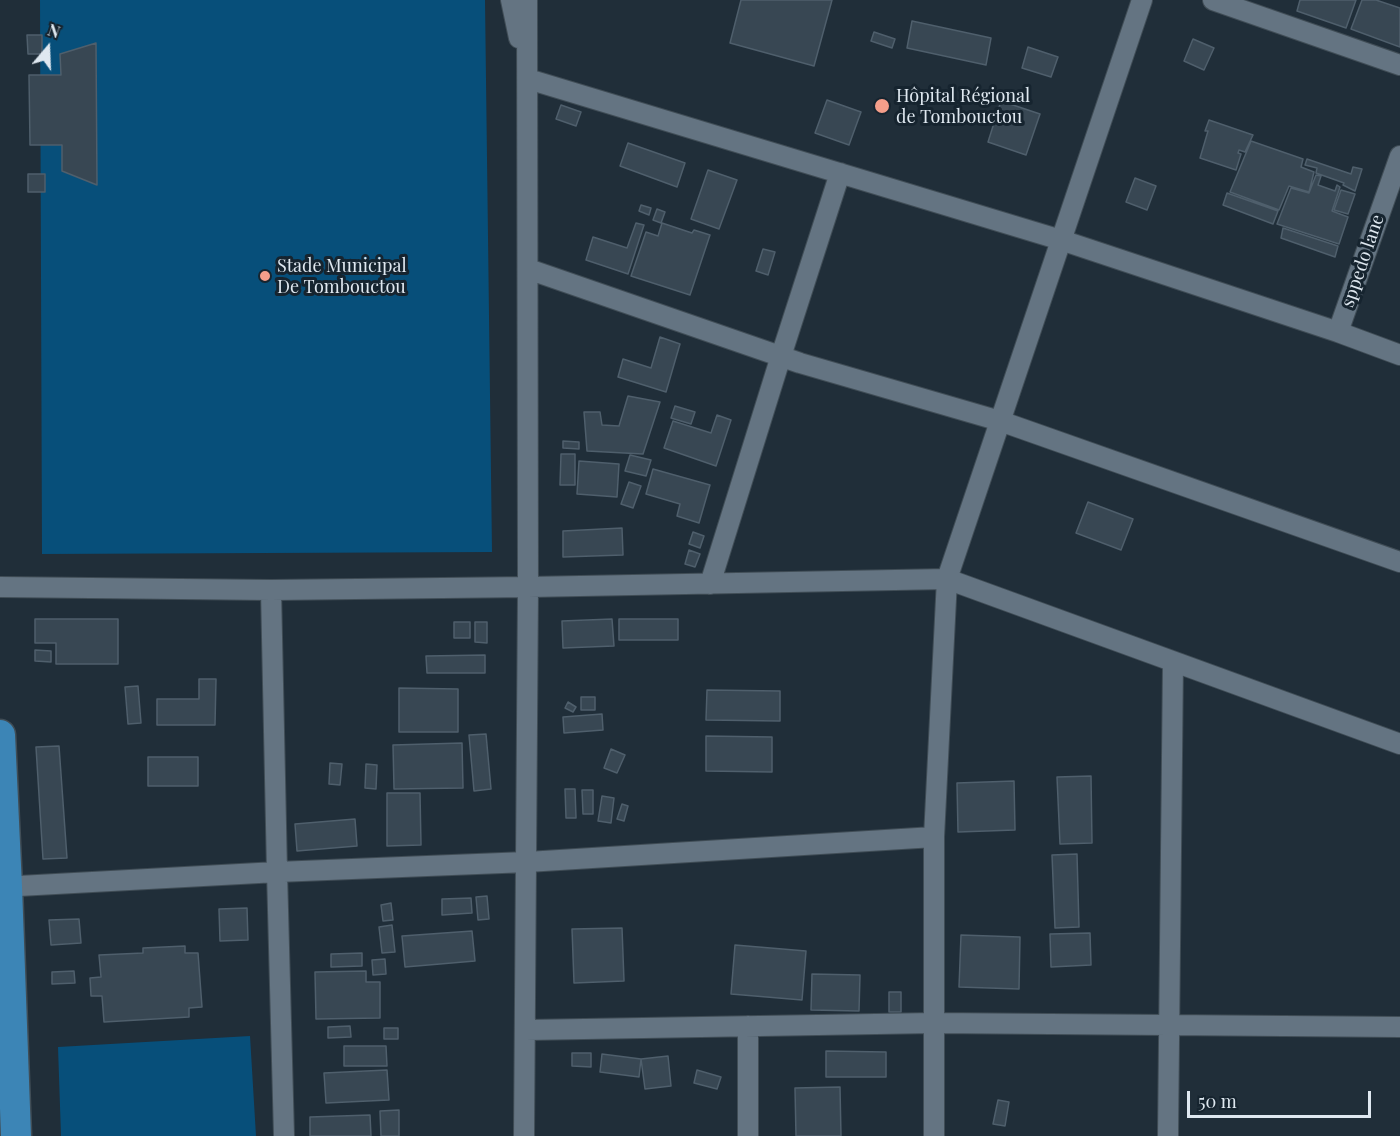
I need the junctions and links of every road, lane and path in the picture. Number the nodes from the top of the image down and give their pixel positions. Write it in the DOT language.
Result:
graph roads {
  1 [pos="511,0"];
  2 [pos="527,0"];
  3 [pos="1142,0"];
  4 [pos="1213,0"];
  5 [pos="1400,65"];
  6 [pos="528,79"];
  7 [pos="1400,156"];
  8 [pos="840,173"];
  9 [pos="1061,240"];
  10 [pos="528,269"];
  11 [pos="1338,332"];
  12 [pos="1400,355"];
  13 [pos="781,356"];
  14 [pos="1000,421"];
  15 [pos="1400,562"];
  16 [pos="947,579"];
  17 [pos="710,584"];
  18 [pos="0,587"];
  19 [pos="528,587"];
  20 [pos="271,590"];
  21 [pos="1173,662"];
  22 [pos="0,735"];
  23 [pos="1400,744"];
  24 [pos="934,837"];
  25 [pos="527,862"];
  26 [pos="277,872"];
  27 [pos="4,887"];
  28 [pos="934,1023"];
  29 [pos="1169,1025"];
  30 [pos="748,1026"];
  31 [pos="1400,1027"];
  32 [pos="526,1030"];
  33 [pos="15,1136"];
  34 [pos="284,1136"];
  35 [pos="524,1136"];
  36 [pos="748,1136"];
  37 [pos="934,1136"];
  38 [pos="1168,1136"];
  1 -- 6 [label="street"];
  2 -- 6 [label="street"];
  3 -- 9 [label="street"];
  4 -- 5 [label="street"];
  6 -- 8 [label="street"];
  6 -- 10 [label="street"];
  7 -- 11 [label="street, sppedo lane"];
  8 -- 9 [label="street"];
  8 -- 13 [label="street"];
  9 -- 11 [label="street"];
  9 -- 14 [label="street"];
  10 -- 13 [label="street"];
  10 -- 19 [label="street"];
  11 -- 12 [label="street"];
  13 -- 14 [label="street"];
  13 -- 17 [label="street"];
  14 -- 15 [label="street"];
  14 -- 16 [label="street"];
  16 -- 17 [label="street"];
  16 -- 21 [label="street"];
  16 -- 24 [label="street"];
  17 -- 19 [label="street"];
  18 -- 20 [label="street"];
  19 -- 20 [label="street"];
  19 -- 25 [label="street"];
  20 -- 26 [label="street"];
  21 -- 23 [label="street"];
  21 -- 29 [label="street"];
  22 -- 27 [label="main road"];
  24 -- 25 [label="street"];
  24 -- 28 [label="street"];
  25 -- 26 [label="street"];
  25 -- 32 [label="street"];
  26 -- 27 [label="street"];
  26 -- 34 [label="street"];
  27 -- 33 [label="main road"];
  28 -- 29 [label="street"];
  28 -- 30 [label="street"];
  28 -- 37 [label="street"];
  29 -- 31 [label="street"];
  29 -- 38 [label="street"];
  30 -- 32 [label="street"];
  30 -- 36 [label="street"];
  32 -- 35 [label="street"];
}
